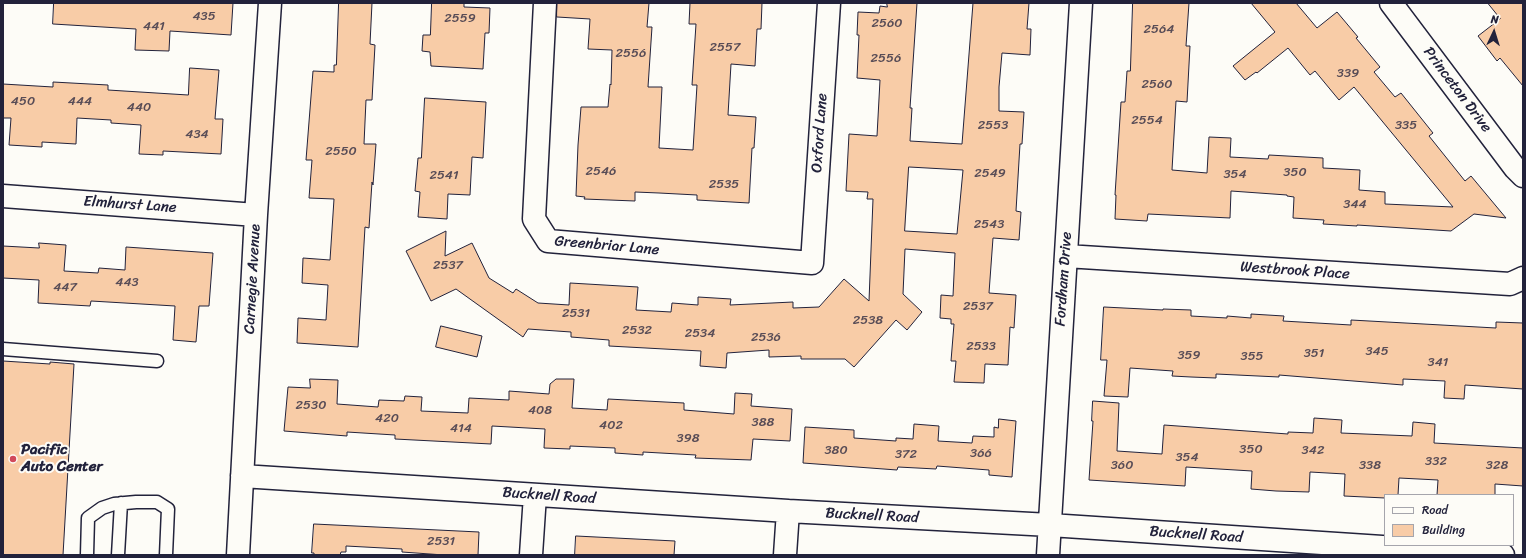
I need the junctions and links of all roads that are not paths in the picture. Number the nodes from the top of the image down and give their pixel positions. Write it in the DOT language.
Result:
graph roads {
  1 [pos="270,3"];
  2 [pos="546,3"];
  3 [pos="829,3"];
  4 [pos="1081,3"];
  5 [pos="1391,3"];
  6 [pos="1523,176"];
  7 [pos="3,196"];
  8 [pos="256,215"];
  9 [pos="1066,256"];
  10 [pos="812,263"];
  11 [pos="1523,278"];
  12 [pos="3,348"];
  13 [pos="157,361"];
  14 [pos="242,476"];
  15 [pos="535,495"];
  16 [pos="121,503"];
  17 [pos="788,511"];
  18 [pos="1050,525"];
  19 [pos="1312,549"];
  20 [pos="87,555"];
  21 [pos="118,555"];
  22 [pos="166,555"];
  23 [pos="238,555"];
  24 [pos="531,555"];
  25 [pos="785,555"];
  26 [pos="1048,555"];
  27 [pos="1502,555"];
  1 -- 8 [label="street, Carnegie Avenue"];
  2 -- 10 [label="street, Greenbriar Lane"];
  3 -- 10 [label="street, Oxford Lane"];
  4 -- 9 [label="street, Fordham Drive"];
  5 -- 6 [label="street, Princeton Drive"];
  7 -- 8 [label="street, Elmhurst Lane"];
  8 -- 14 [label="street, Carnegie Avenue"];
  9 -- 11 [label="street, Westbrook Place"];
  9 -- 18 [label="street, Fordham Drive"];
  12 -- 13 [label="lane"];
  14 -- 15 [label="street, Bucknell Road"];
  14 -- 23 [label="street, Carnegie Avenue"];
  15 -- 17 [label="street, Bucknell Road"];
  15 -- 24 [label="street"];
  16 -- 20 [label="lane"];
  16 -- 21 [label="lane"];
  16 -- 22 [label="lane"];
  17 -- 18 [label="street, Bucknell Road"];
  17 -- 25 [label="street"];
  18 -- 19 [label="street, Bucknell Road"];
  18 -- 26 [label="street, Fordham Drive"];
  19 -- 27 [label="street, Bucknell Road"];
}
